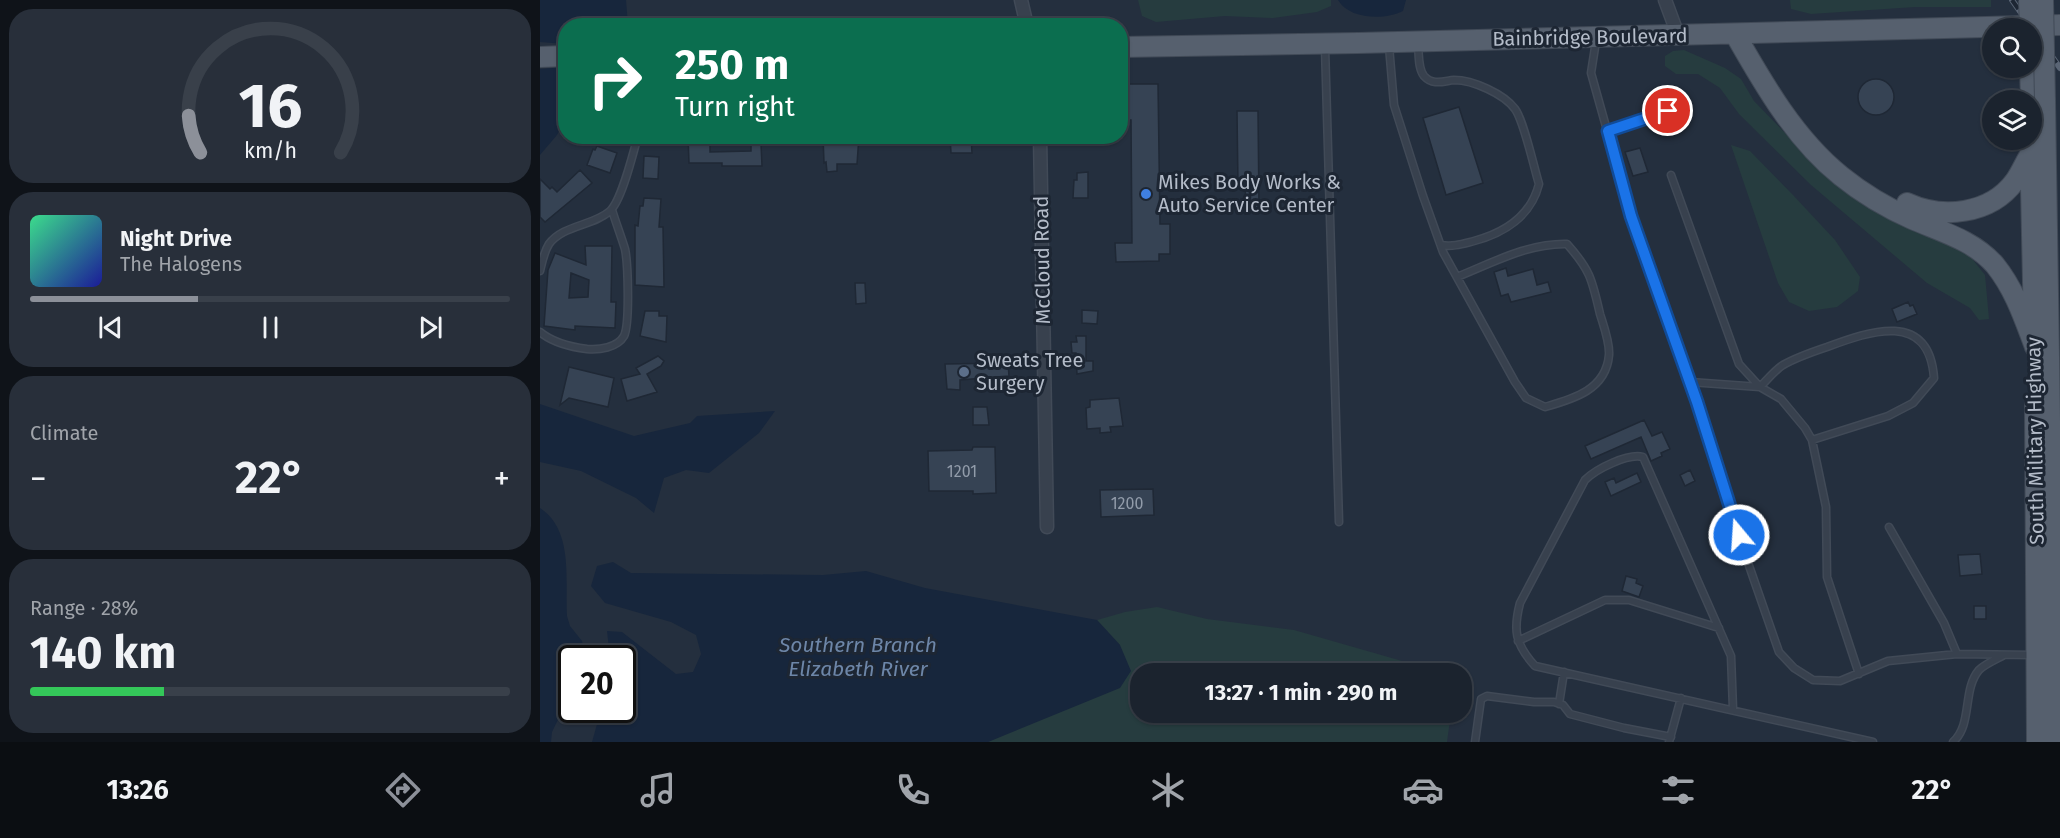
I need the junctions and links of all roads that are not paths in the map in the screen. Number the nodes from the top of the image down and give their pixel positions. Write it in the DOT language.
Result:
graph roads {
  1 [pos="1021,0"];
  2 [pos="1665,0"];
  3 [pos="2029,0"];
  4 [pos="2038,0"];
  5 [pos="2043,0"];
  6 [pos="1026,18"];
  7 [pos="2030,18"];
  8 [pos="2060,25"];
  9 [pos="2060,30"];
  10 [pos="1743,34"];
  11 [pos="1678,35"];
  12 [pos="1596,37"];
  13 [pos="1389,42"];
  14 [pos="1418,42"];
  15 [pos="1325,44"];
  16 [pos="1128,47"];
  17 [pos="558,56"];
  18 [pos="540,57"];
  19 [pos="2036,90"];
  20 [pos="1688,104"];
  21 [pos="1608,131"];
  22 [pos="636,144"];
  23 [pos="1040,144"];
  24 [pos="2028,150"];
  25 [pos="2030,150"];
  26 [pos="2036,150"];
  27 [pos="1671,175"];
  28 [pos="612,210"];
  29 [pos="1441,245"];
  30 [pos="540,271"];
  31 [pos="1457,277"];
  32 [pos="540,332"];
  33 [pos="2035,347"];
  34 [pos="1690,382"];
  35 [pos="1760,387"];
  36 [pos="1812,440"];
  37 [pos="1339,522"];
  38 [pos="1047,527"];
  39 [pos="1889,527"];
  40 [pos="1719,628"];
  41 [pos="1518,641"];
  42 [pos="1957,654"];
  43 [pos="2005,654"];
  44 [pos="2045,655"];
  45 [pos="1564,672"];
  46 [pos="1859,674"];
  47 [pos="1681,698"];
  48 [pos="1559,704"];
  49 [pos="1733,709"];
  50 [pos="1670,740"];
  51 [pos="1475,742"];
  52 [pos="1873,742"];
  53 [pos="1953,742"];
  54 [pos="2037,742"];
  55 [pos="2055,742"];
  1 -- 6 [label="street"];
  2 -- 11 [label="street"];
  3 -- 7 [label="main road, bridge"];
  4 -- 9 [label="main road, bridge"];
  5 -- 19 [label="main road, South Military Highway, bridge"];
  8 -- 10 [label="main road, Bainbridge Boulevard"];
  10 -- 11 [label="main road, Bainbridge Boulevard"];
  10 -- 24 [label="main road"];
  10 -- 33 [label="main road"];
  11 -- 12 [label="main road, Bainbridge Boulevard"];
  12 -- 14 [label="main road, Bainbridge Boulevard"];
  12 -- 21 [label="lane"];
  13 -- 14 [label="main road, Bainbridge Boulevard"];
  13 -- 15 [label="main road, Bainbridge Boulevard"];
  13 -- 29 [label="lane"];
  14 -- 29 [label="lane"];
  15 -- 16 [label="main road, Bainbridge Boulevard"];
  15 -- 37 [label="lane"];
  17 -- 18 [label="main road"];
  20 -- 21 [label="lane"];
  21 -- 34 [label="lane"];
  22 -- 28 [label="lane"];
  23 -- 38 [label="street, McCloud Road"];
  25 -- 33 [label="main road, South Military Highway"];
  26 -- 44 [label="main road, South Military Highway"];
  27 -- 35 [label="lane"];
  28 -- 30 [label="lane"];
  28 -- 32 [label="lane"];
  29 -- 31 [label="lane"];
  31 -- 31 [label="lane"];
  33 -- 44 [label="main road, South Military Highway"];
  34 -- 35 [label="lane"];
  34 -- 46 [label="lane"];
  35 -- 36 [label="lane"];
  35 -- 36 [label="lane"];
  36 -- 46 [label="lane"];
  39 -- 42 [label="lane"];
  40 -- 41 [label="lane"];
  40 -- 41 [label="lane"];
  40 -- 49 [label="lane"];
  41 -- 45 [label="lane"];
  42 -- 43 [label="lane"];
  42 -- 46 [label="lane"];
  43 -- 44 [label="lane"];
  43 -- 53 [label="lane"];
  44 -- 54 [label="main road, South Military Highway"];
  44 -- 55 [label="main road, South Military Highway"];
  45 -- 47 [label="lane"];
  45 -- 48 [label="lane"];
  47 -- 49 [label="lane"];
  47 -- 50 [label="lane"];
  48 -- 50 [label="lane"];
  48 -- 51 [label="lane"];
  49 -- 52 [label="lane"];
}
